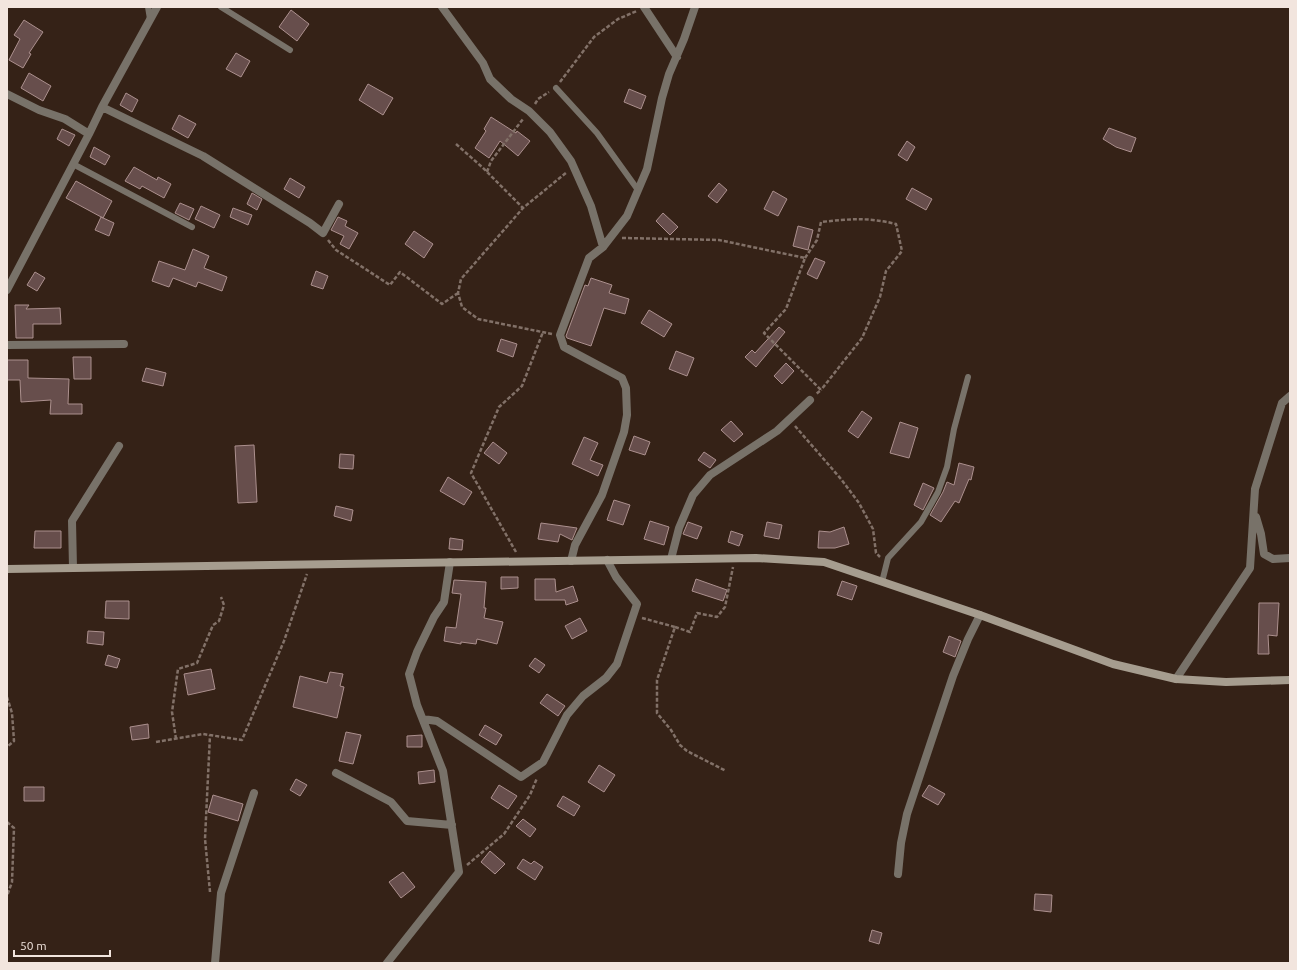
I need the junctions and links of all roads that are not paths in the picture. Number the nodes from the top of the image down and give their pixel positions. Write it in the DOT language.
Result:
graph roads {
  1 [pos="148,7"];
  2 [pos="157,7"];
  3 [pos="221,7"];
  4 [pos="442,7"];
  5 [pos="644,7"];
  6 [pos="695,7"];
  7 [pos="150,19"];
  8 [pos="290,50"];
  9 [pos="677,57"];
  10 [pos="556,88"];
  11 [pos="7,94"];
  12 [pos="102,107"];
  13 [pos="89,134"];
  14 [pos="73,164"];
  15 [pos="638,190"];
  16 [pos="340,204"];
  17 [pos="192,227"];
  18 [pos="603,247"];
  19 [pos="7,290"];
  20 [pos="124,344"];
  21 [pos="7,345"];
  22 [pos="968,377"];
  23 [pos="1290,396"];
  24 [pos="810,400"];
  25 [pos="119,446"];
  26 [pos="1254,510"];
  27 [pos="1290,558"];
  28 [pos="671,559"];
  29 [pos="571,560"];
  30 [pos="607,560"];
  31 [pos="450,562"];
  32 [pos="73,568"];
  33 [pos="7,569"];
  34 [pos="882,582"];
  35 [pos="980,615"];
  36 [pos="1176,679"];
  37 [pos="1290,680"];
  38 [pos="423,719"];
  39 [pos="336,773"];
  40 [pos="254,793"];
  41 [pos="452,824"];
  42 [pos="898,874"];
  43 [pos="215,963"];
  44 [pos="387,963"];
  1 -- 7 [label="lane"];
  2 -- 7 [label="street"];
  3 -- 8 [label="lane"];
  4 -- 18 [label="street"];
  5 -- 9 [label="street"];
  6 -- 9 [label="street"];
  7 -- 12 [label="street"];
  9 -- 15 [label="street"];
  10 -- 15 [label="lane"];
  11 -- 13 [label="street"];
  12 -- 13 [label="street"];
  12 -- 16 [label="street"];
  13 -- 14 [label="street"];
  14 -- 17 [label="lane"];
  14 -- 19 [label="street"];
  15 -- 18 [label="street"];
  18 -- 29 [label="street"];
  20 -- 21 [label="street"];
  22 -- 34 [label="lane"];
  23 -- 26 [label="street"];
  24 -- 28 [label="street"];
  25 -- 32 [label="street"];
  26 -- 27 [label="street"];
  26 -- 36 [label="street"];
  28 -- 30 [label="main road"];
  28 -- 34 [label="main road"];
  29 -- 30 [label="main road"];
  29 -- 31 [label="main road"];
  30 -- 38 [label="street"];
  31 -- 32 [label="main road"];
  31 -- 38 [label="street"];
  32 -- 33 [label="main road"];
  34 -- 35 [label="main road"];
  35 -- 36 [label="main road"];
  35 -- 42 [label="street"];
  36 -- 37 [label="main road"];
  38 -- 41 [label="street"];
  39 -- 41 [label="street"];
  40 -- 43 [label="street"];
  41 -- 44 [label="street"];
}
